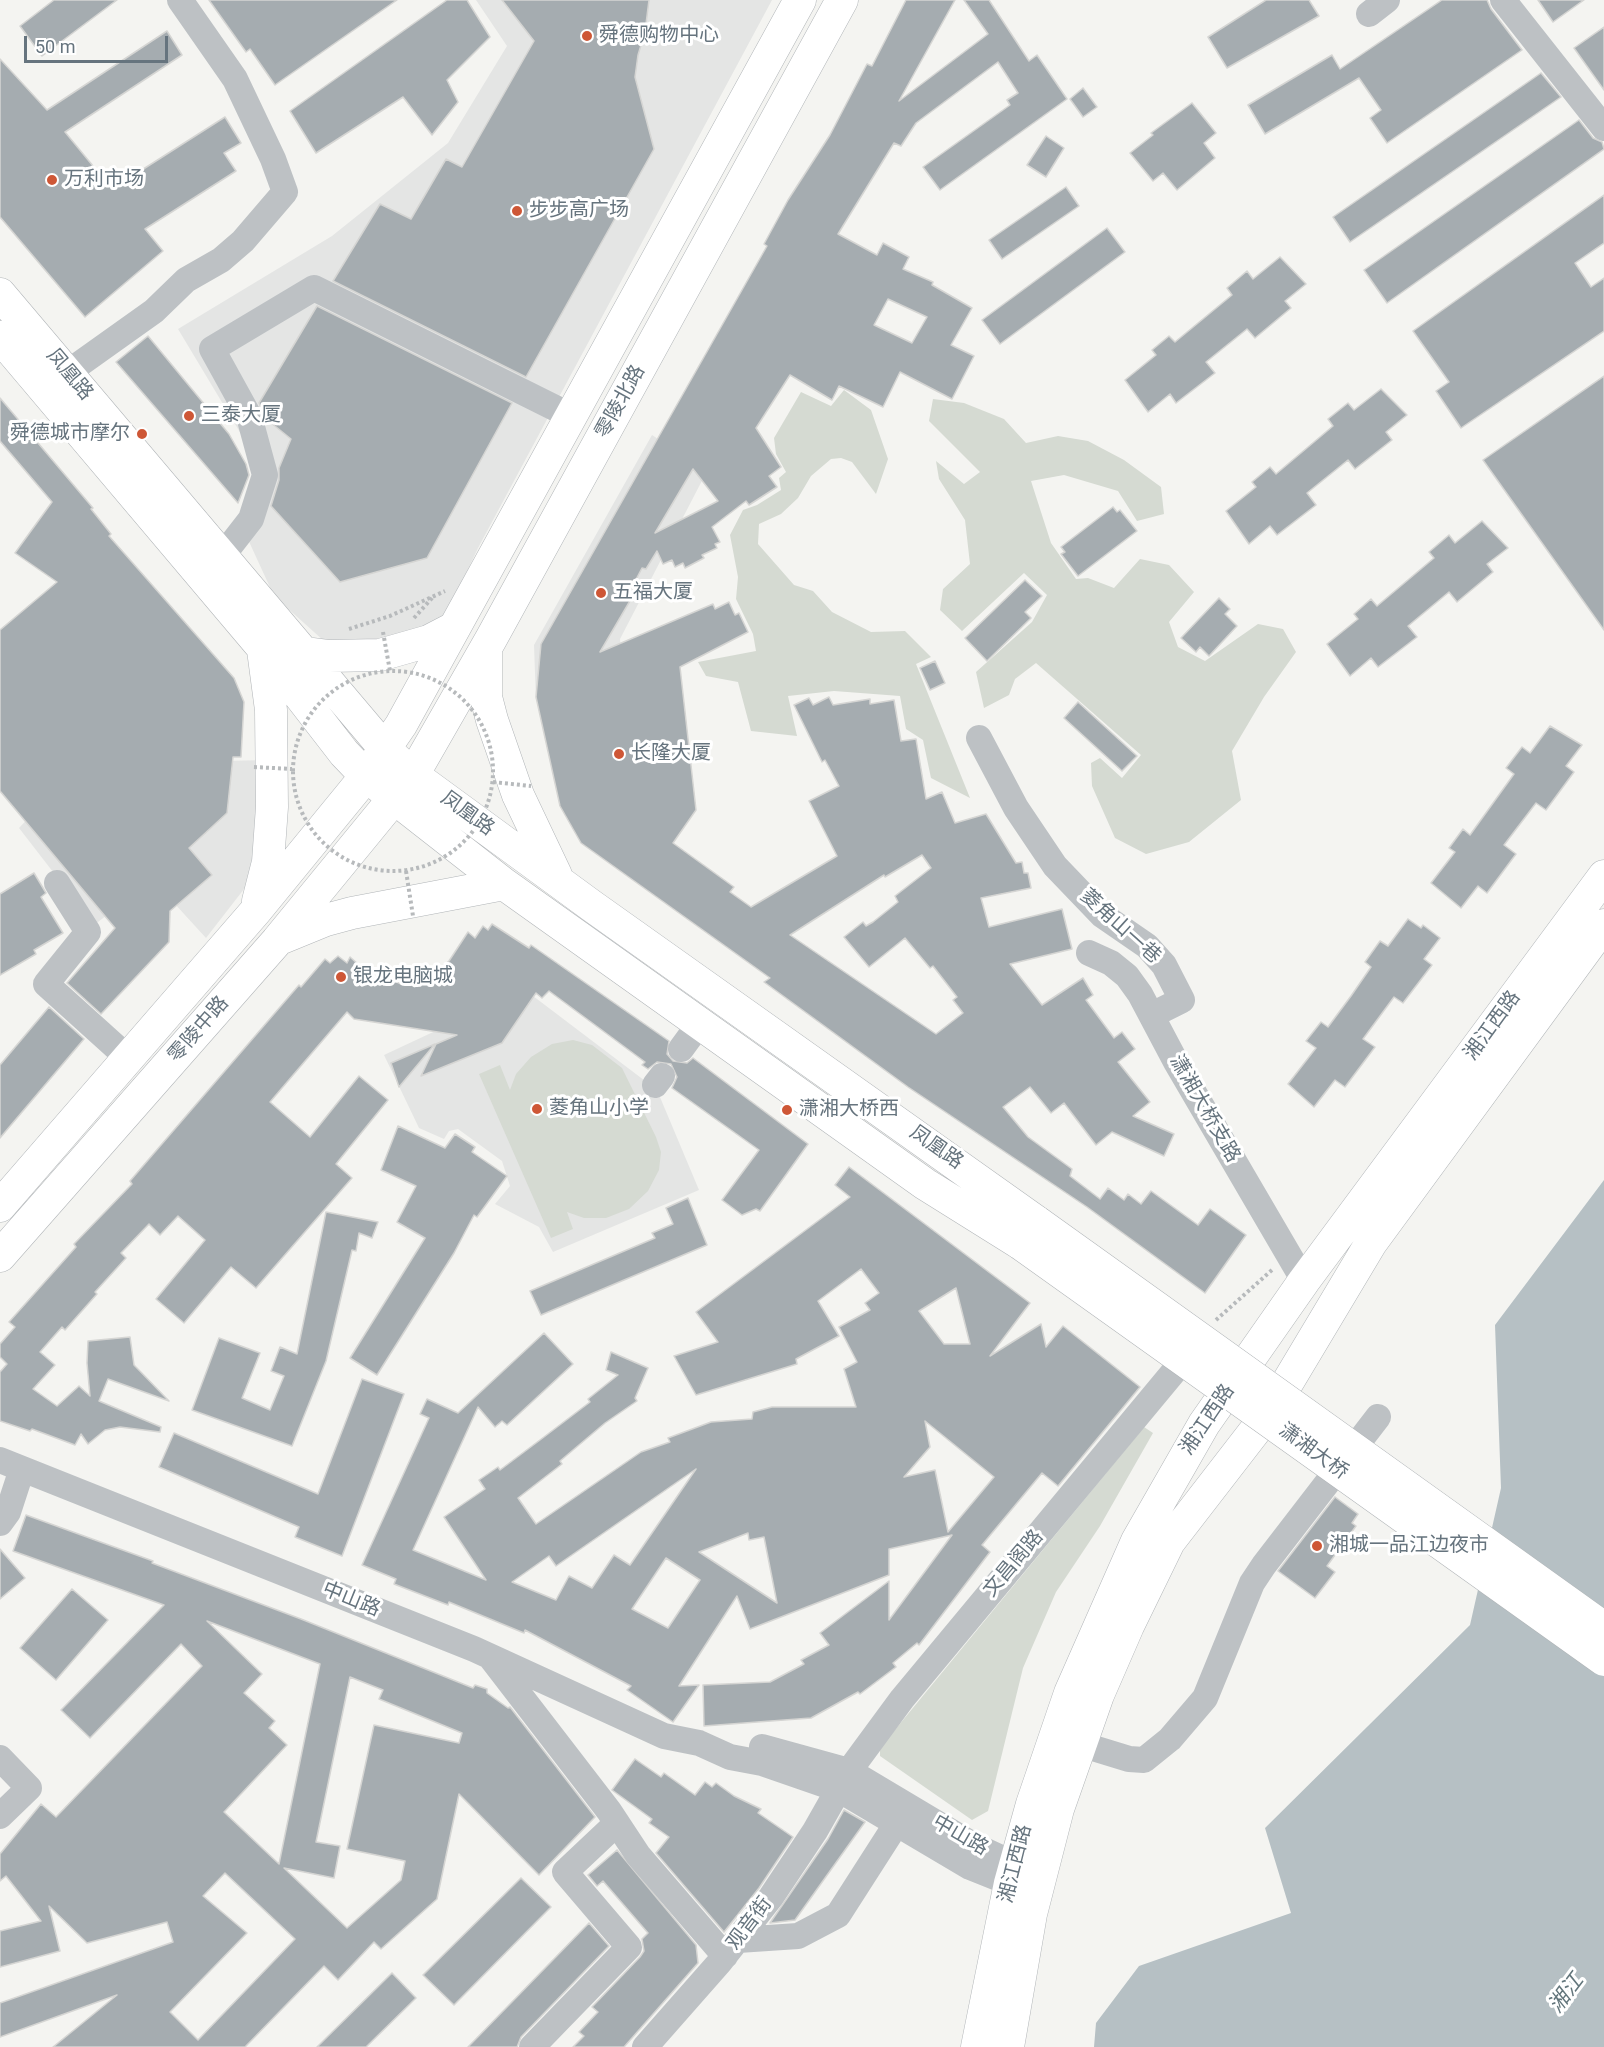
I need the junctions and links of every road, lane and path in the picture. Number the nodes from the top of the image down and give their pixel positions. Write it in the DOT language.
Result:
graph roads {
  1 [pos="180,0"];
  2 [pos="801,0"];
  3 [pos="842,0"];
  4 [pos="1503,0"];
  5 [pos="1604,128"];
  6 [pos="0,294"];
  7 [pos="0,337"];
  8 [pos="67,373"];
  9 [pos="571,416"];
  10 [pos="223,555"];
  11 [pos="485,572"];
  12 [pos="454,628"];
  13 [pos="342,630"];
  14 [pos="383,632"];
  15 [pos="262,647"];
  16 [pos="486,648"];
  17 [pos="306,653"];
  18 [pos="390,671"];
  19 [pos="979,738"];
  20 [pos="385,749"];
  21 [pos="254,767"];
  22 [pos="292,769"];
  23 [pos="413,775"];
  24 [pos="366,776"];
  25 [pos="493,782"];
  26 [pos="531,786"];
  27 [pos="394,800"];
  28 [pos="406,871"];
  29 [pos="1604,876"];
  30 [pos="560,881"];
  31 [pos="57,883"];
  32 [pos="504,884"];
  33 [pos="254,913"];
  34 [pos="413,916"];
  35 [pos="1604,925"];
  36 [pos="277,941"];
  37 [pos="1089,953"];
  38 [pos="1152,1015"];
  39 [pos="700,1023"];
  40 [pos="681,1049"];
  41 [pos="129,1058"];
  42 [pos="0,1206"];
  43 [pos="1029,1233"];
  44 [pos="0,1256"];
  45 [pos="1272,1270"];
  46 [pos="1304,1281"];
  47 [pos="1124,1294"];
  48 [pos="1196,1344"];
  49 [pos="1378,1417"];
  50 [pos="11,1465"];
  51 [pos="0,1523"];
  52 [pos="1604,1628"];
  53 [pos="489,1656"];
  54 [pos="1604,1660"];
  55 [pos="1080,1744"];
  56 [pos="0,1758"];
  57 [pos="844,1780"];
  58 [pos="0,1816"];
  59 [pos="617,1823"];
  60 [pos="897,1823"];
  61 [pos="1021,1875"];
  62 [pos="731,1948"];
  63 [pos="532,2047"];
  64 [pos="645,2047"];
  65 [pos="976,2047"];
  66 [pos="1008,2047"];
  1 -- 8 [label="street"];
  2 -- 9 [label="main road, 零陵北路"];
  3 -- 16 [label="main road, 零陵北路"];
  4 -- 5 [label="street"];
  6 -- 8 [label="main road, 凤凰路"];
  7 -- 15 [label="main road, 凤凰路"];
  8 -- 10 [label="main road, 凤凰路"];
  9 -- 10 [label="street"];
  9 -- 11 [label="main road, 零陵北路"];
  10 -- 17 [label="main road, 凤凰路"];
  11 -- 12 [label="main road, 零陵北路"];
  11 -- 13 [label="path"];
  12 -- 17 [label="main road"];
  12 -- 20 [label="main road, 零陵北路"];
  14 -- 18 [label="path, bridge"];
  15 -- 24 [label="main road, 凤凰路"];
  15 -- 33 [label="main road"];
  16 -- 23 [label="main road, 零陵北路"];
  16 -- 30 [label="main road"];
  17 -- 20 [label="main road, 凤凰路"];
  18 -- 22 [label="path, bridge"];
  18 -- 25 [label="path, bridge"];
  19 -- 38 [label="street, 菱角山一巷"];
  20 -- 23 [label="main road, 凤凰路"];
  20 -- 24 [label="main road, 零陵北路"];
  21 -- 22 [label="path, bridge"];
  22 -- 28 [label="path, bridge"];
  23 -- 27 [label="main road, 零陵北路"];
  23 -- 30 [label="main road, 凤凰路"];
  24 -- 27 [label="main road, 凤凰路"];
  24 -- 33 [label="main road, 零陵中路"];
  25 -- 26 [label="path, bridge"];
  25 -- 28 [label="path, bridge"];
  27 -- 32 [label="main road, 凤凰路"];
  27 -- 36 [label="main road, 零陵中路"];
  28 -- 34 [label="path, bridge"];
  29 -- 46 [label="main road, 湘江西路"];
  30 -- 43 [label="main road, 凤凰路"];
  31 -- 41 [label="street"];
  32 -- 36 [label="main road"];
  32 -- 39 [label="main road, 凤凰路"];
  33 -- 41 [label="main road, 零陵中路"];
  35 -- 55 [label="main road, 湘江西路"];
  36 -- 44 [label="main road, 零陵中路"];
  37 -- 38 [label="street, 潇湘大桥支路"];
  38 -- 46 [label="street, 潇湘大桥支路"];
  39 -- 40 [label="street"];
  39 -- 43 [label="main road, 凤凰路"];
  41 -- 42 [label="main road, 零陵中路"];
  43 -- 52 [label="main road, 潇湘大桥, bridge"];
  43 -- 54 [label="main road, 潇湘大桥, bridge"];
  45 -- 48 [label="path"];
  46 -- 61 [label="main road, 湘江西路"];
  47 -- 48 [label="street"];
  48 -- 57 [label="street, 文昌阁路"];
  49 -- 55 [label="street"];
  50 -- 51 [label="street"];
  50 -- 53 [label="street, 中山路"];
  53 -- 57 [label="street, 中山路"];
  53 -- 59 [label="street"];
  55 -- 61 [label="main road, 湘江西路"];
  56 -- 58 [label="street"];
  57 -- 60 [label="street, 中山路"];
  57 -- 61 [label="street, 中山路"];
  57 -- 62 [label="street, 观音街"];
  59 -- 62 [label="street"];
  59 -- 63 [label="street"];
  60 -- 61 [label="street, 中山路"];
  60 -- 62 [label="street"];
  61 -- 65 [label="main road, 湘江西路"];
  61 -- 66 [label="main road, 湘江西路"];
  62 -- 64 [label="street, 观音街"];
}
